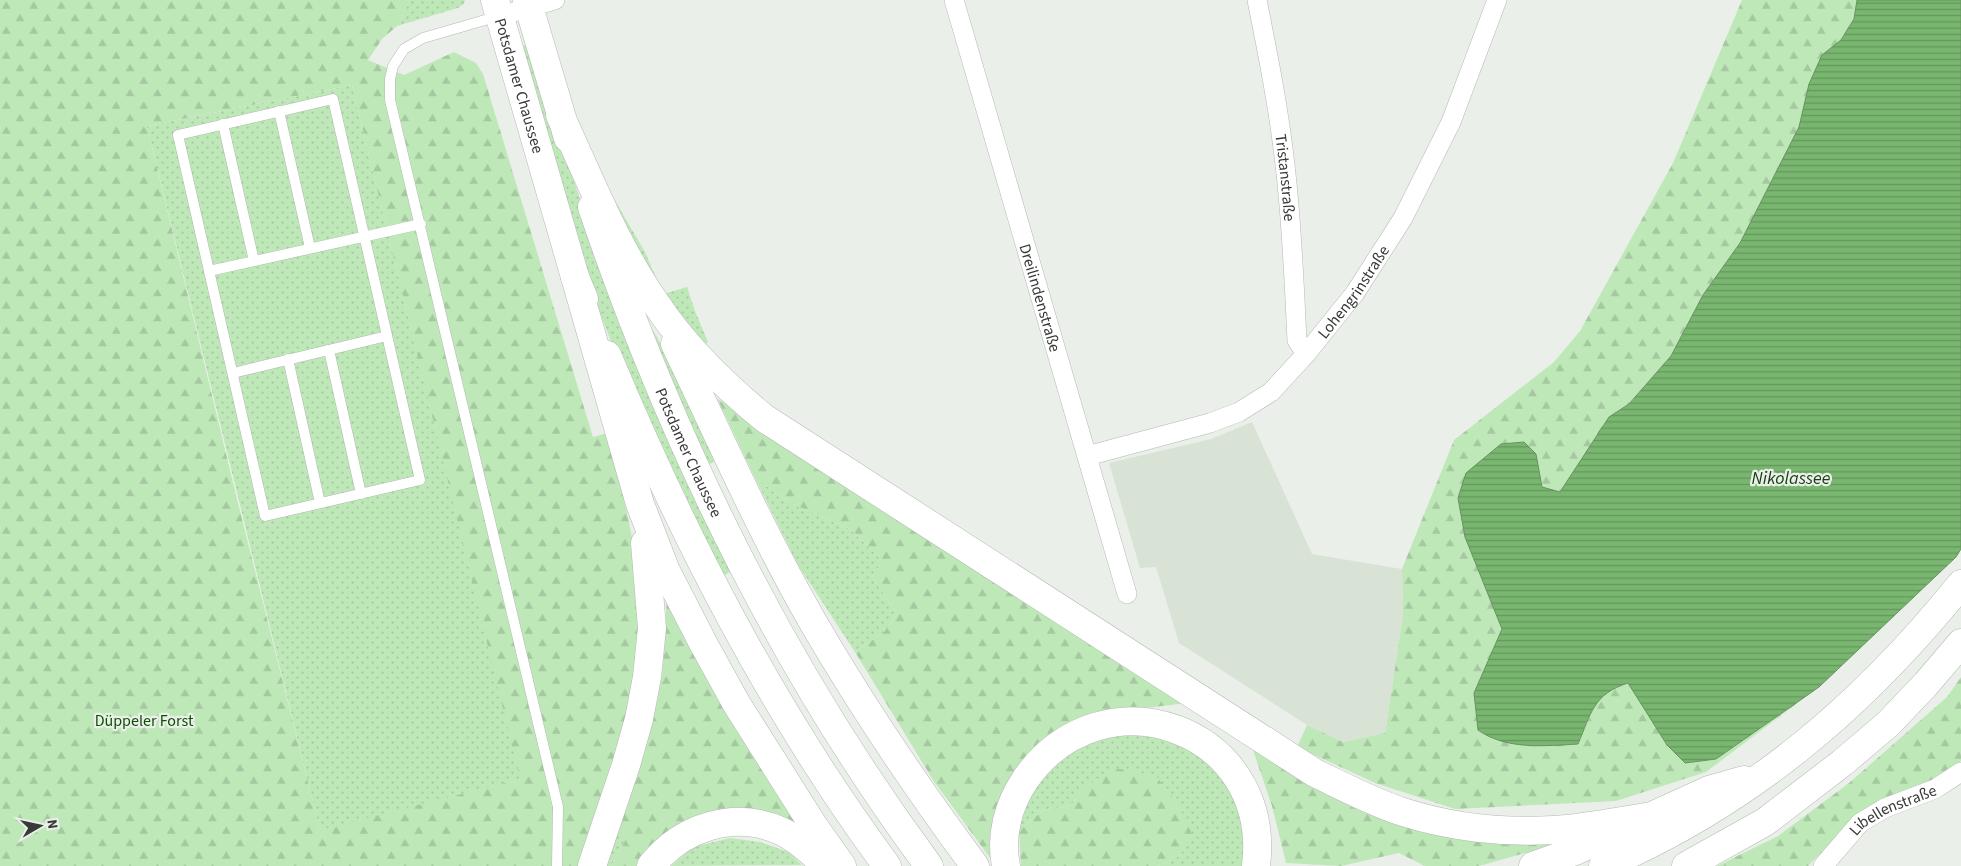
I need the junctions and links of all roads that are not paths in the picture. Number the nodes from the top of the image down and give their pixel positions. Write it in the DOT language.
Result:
graph roads {
  1 [pos="555,0"];
  2 [pos="954,0"];
  3 [pos="1257,0"];
  4 [pos="1497,0"];
  5 [pos="528,4"];
  6 [pos="497,8"];
  7 [pos="280,111"];
  8 [pos="560,115"];
  9 [pos="223,124"];
  10 [pos="421,224"];
  11 [pos="364,236"];
  12 [pos="310,248"];
  13 [pos="254,261"];
  14 [pos="209,271"];
  15 [pos="575,278"];
  16 [pos="657,306"];
  17 [pos="387,336"];
  18 [pos="329,350"];
  19 [pos="1306,354"];
  20 [pos="288,359"];
  21 [pos="232,373"];
  22 [pos="1087,456"];
  23 [pos="361,494"];
  24 [pos="320,503"];
  25 [pos="640,504"];
  26 [pos="1961,584"];
  27 [pos="1127,594"];
  28 [pos="1961,643"];
  29 [pos="1961,772"];
  30 [pos="1766,773"];
  31 [pos="1652,816"];
  32 [pos="1834,863"];
  33 [pos="557,866"];
  34 [pos="592,866"];
  35 [pos="651,866"];
  36 [pos="826,866"];
  37 [pos="842,866"];
  38 [pos="887,866"];
  39 [pos="929,866"];
  40 [pos="975,866"];
  41 [pos="1006,866"];
  42 [pos="1256,866"];
  43 [pos="1533,866"];
  44 [pos="1603,866"];
  45 [pos="1686,866"];
  1 -- 5 [label="street"];
  2 -- 22 [label="street, Dreilindenstraße"];
  3 -- 19 [label="street, Tristanstraße"];
  4 -- 19 [label="street, Lohengrinstraße"];
  5 -- 6 [label="street"];
  5 -- 8 [label="main road, Potsdamer Chaussee"];
  6 -- 10 [label="lane"];
  6 -- 15 [label="main road, Potsdamer Chaussee"];
  7 -- 9 [label="lane"];
  7 -- 11 [label="lane"];
  7 -- 12 [label="lane"];
  8 -- 16 [label="main road"];
  8 -- 39 [label="main road, Potsdamer Chaussee"];
  9 -- 13 [label="lane"];
  9 -- 14 [label="lane"];
  10 -- 11 [label="lane"];
  10 -- 33 [label="lane"];
  11 -- 12 [label="lane"];
  11 -- 17 [label="lane"];
  12 -- 13 [label="lane"];
  13 -- 14 [label="lane"];
  14 -- 21 [label="lane"];
  15 -- 25 [label="main road"];
  15 -- 38 [label="main road, Potsdamer Chaussee"];
  16 -- 31 [label="main road"];
  16 -- 40 [label="main road"];
  17 -- 18 [label="lane"];
  17 -- 23 [label="lane"];
  18 -- 20 [label="lane"];
  18 -- 23 [label="lane"];
  19 -- 22 [label="street, Lohengrinstraße"];
  20 -- 21 [label="lane"];
  20 -- 24 [label="lane"];
  21 -- 24 [label="lane"];
  22 -- 27 [label="street, Dreilindenstraße"];
  23 -- 24 [label="lane"];
  25 -- 34 [label="main road"];
  25 -- 37 [label="main road"];
  26 -- 30 [label="main road"];
  28 -- 45 [label="main road"];
  29 -- 32 [label="street, Libellenstraße"];
  30 -- 31 [label="main road"];
  30 -- 44 [label="main road"];
  31 -- 43 [label="main road"];
  35 -- 36 [label="main road"];
  41 -- 42 [label="main road"];
}
